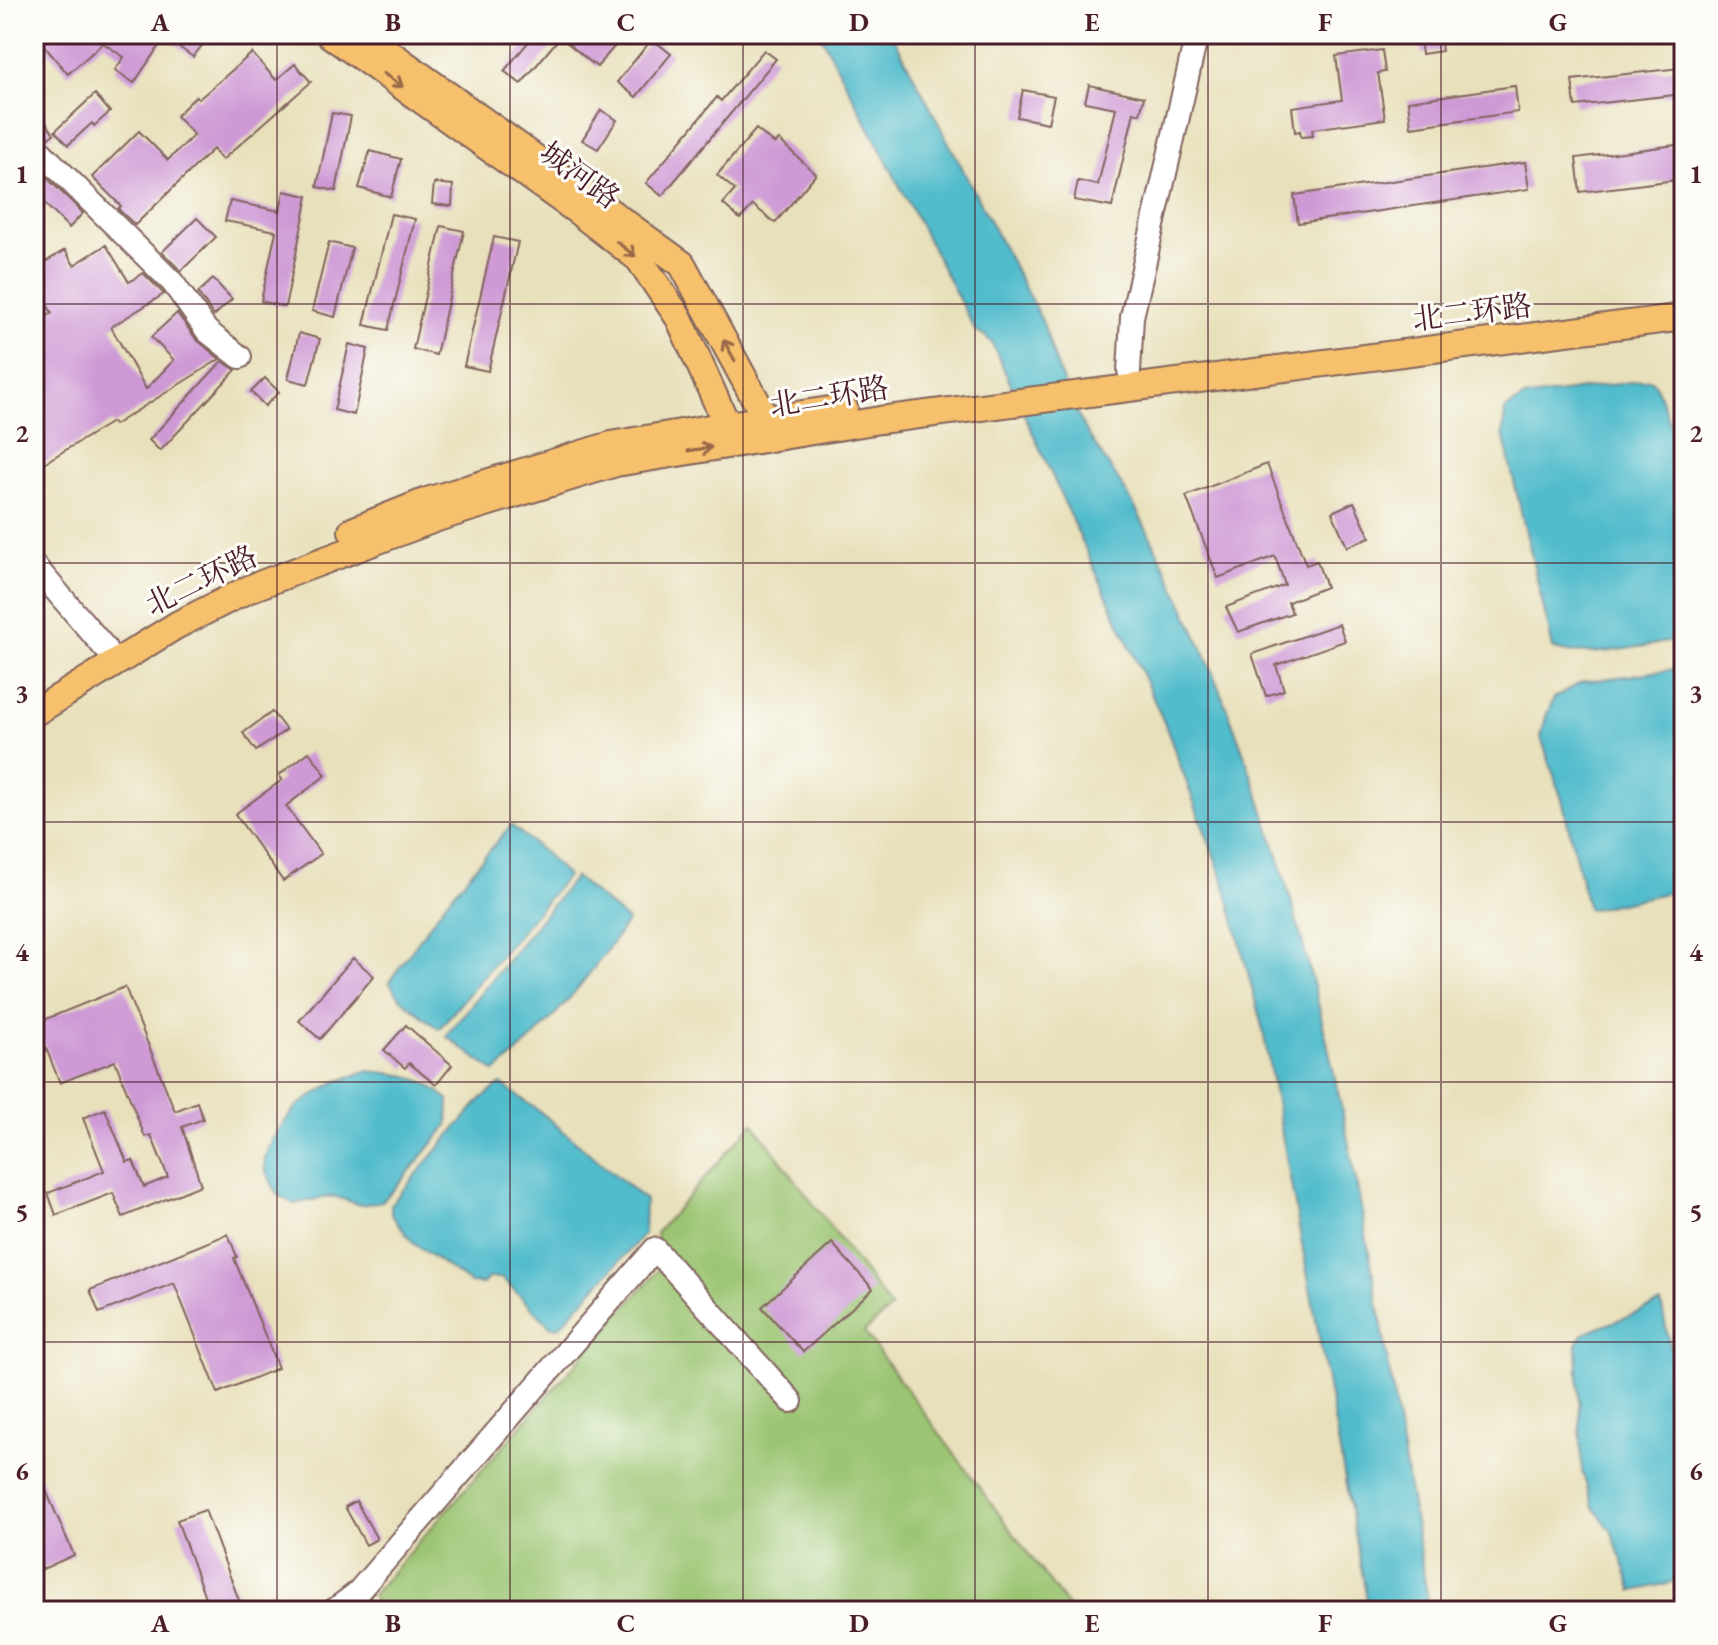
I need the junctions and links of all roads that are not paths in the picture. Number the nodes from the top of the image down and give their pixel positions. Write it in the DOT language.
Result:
graph roads {
  1 [pos="329,34"];
  2 [pos="363,34"];
  3 [pos="1197,34"];
  4 [pos="34,157"];
  5 [pos="1684,299"];
  6 [pos="1684,317"];
  7 [pos="240,357"];
  8 [pos="1129,371"];
  9 [pos="1102,384"];
  10 [pos="995,397"];
  11 [pos="766,419"];
  12 [pos="727,425"];
  13 [pos="34,565"];
  14 [pos="105,648"];
  15 [pos="34,692"];
  16 [pos="34,713"];
  17 [pos="791,1401"];
  18 [pos="333,1611"];
  1 -- 12 [label="main road, 城河路, one-way"];
  11 -- 2 [label="main road, 城河路, one-way"];
  3 -- 8 [label="street"];
  4 -- 7 [label="street"];
  5 -- 8 [label="main road, 北二环路"];
  6 -- 9 [label="main road, 北二环路"];
  8 -- 9 [label="main road, 北二环路"];
  9 -- 10 [label="main road, 北二环路"];
  10 -- 11 [label="main road, 北二环路"];
  16 -- 10 [label="main road, 北二环路, one-way"];
  11 -- 12 [label="main road, 北二环路"];
  12 -- 14 [label="main road, 北二环路"];
  13 -- 14 [label="street"];
  14 -- 15 [label="main road, 北二环路"];
  17 -- 18 [label="street"];
}
